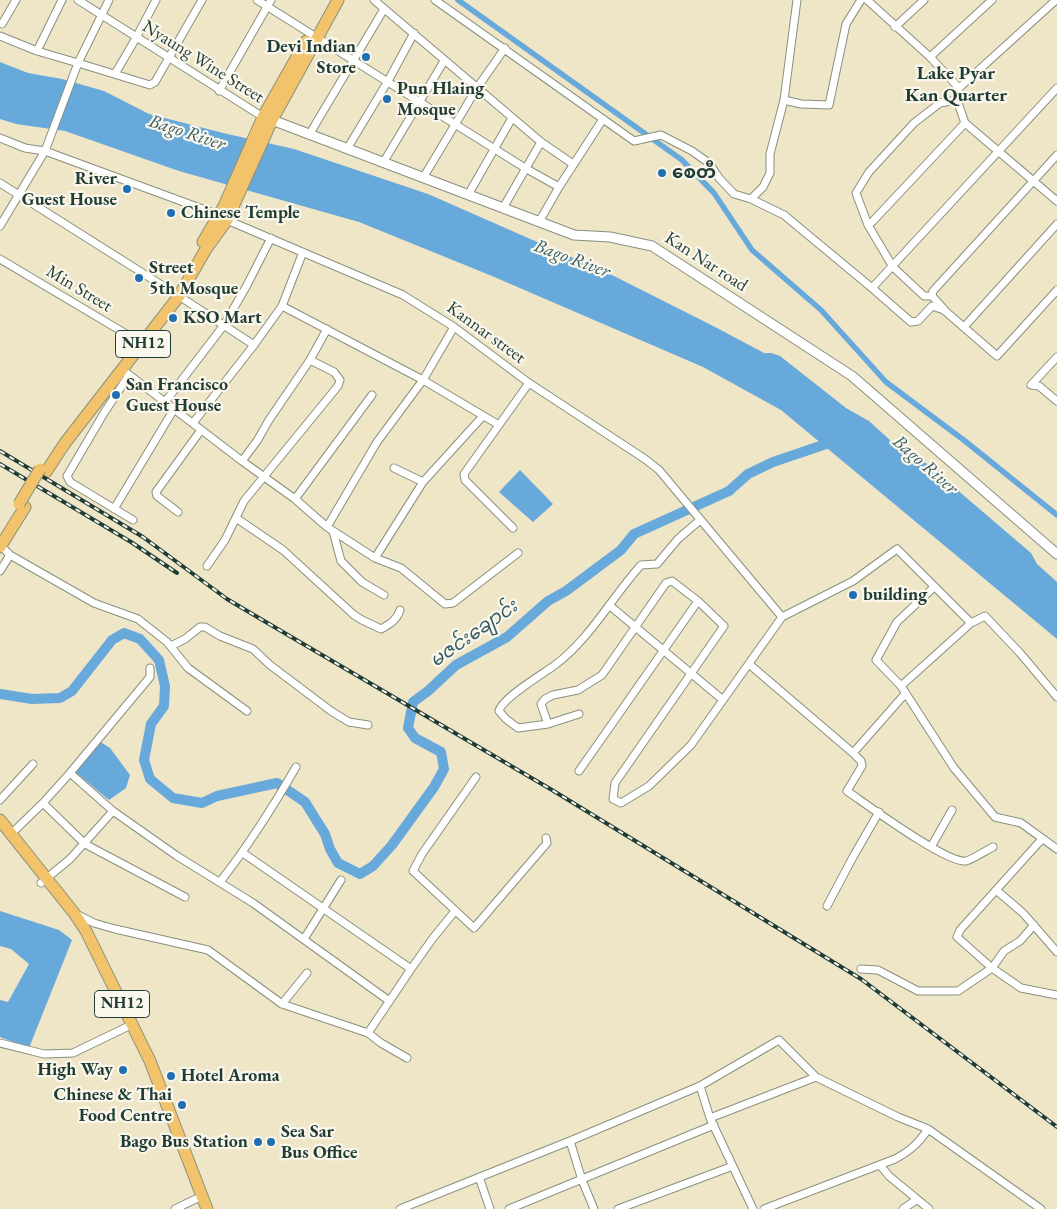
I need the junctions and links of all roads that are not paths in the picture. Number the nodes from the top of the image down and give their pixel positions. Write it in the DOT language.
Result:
graph roads {
  1 [pos="16,0"];
  2 [pos="62,0"];
  3 [pos="78,0"];
  4 [pos="109,0"];
  5 [pos="156,0"];
  6 [pos="202,0"];
  7 [pos="257,0"];
  8 [pos="329,0"];
  9 [pos="338,0"];
  10 [pos="374,0"];
  11 [pos="435,0"];
  12 [pos="797,0"];
  13 [pos="861,0"];
  14 [pos="867,0"];
  15 [pos="924,0"];
  16 [pos="992,0"];
  17 [pos="1056,0"];
  18 [pos="270,3"];
  19 [pos="384,9"];
  20 [pos="101,15"];
  21 [pos="2,24"];
  22 [pos="895,27"];
  23 [pos="414,33"];
  24 [pos="314,34"];
  25 [pos="0,36"];
  26 [pos="136,38"];
  27 [pos="505,48"];
  28 [pos="37,51"];
  29 [pos="930,57"];
  30 [pos="168,58"];
  31 [pos="354,59"];
  32 [pos="444,61"];
  33 [pos="78,63"];
  34 [pos="114,74"];
  35 [pos="388,81"];
  36 [pos="476,88"];
  37 [pos="959,88"];
  38 [pos="1057,88"];
  39 [pos="219,91"];
  40 [pos="784,100"];
  41 [pos="956,100"];
  42 [pos="420,101"];
  43 [pos="512,118"];
  44 [pos="602,118"];
  45 [pos="266,122"];
  46 [pos="965,123"];
  47 [pos="456,124"];
  48 [pos="309,135"];
  49 [pos="0,138"];
  50 [pos="541,142"];
  51 [pos="494,148"];
  52 [pos="347,149"];
  53 [pos="44,151"];
  54 [pos="998,152"];
  55 [pos="1057,155"];
  56 [pos="384,163"];
  57 [pos="573,164"];
  58 [pos="525,168"];
  59 [pos="423,178"];
  60 [pos="1033,181"];
  61 [pos="0,183"];
  62 [pos="559,187"];
  63 [pos="20,195"];
  64 [pos="468,195"];
  65 [pos="752,199"];
  66 [pos="1057,201"];
  67 [pos="503,208"];
  68 [pos="226,213"];
  69 [pos="539,222"];
  70 [pos="1057,224"];
  71 [pos="868,225"];
  72 [pos="0,226"];
  73 [pos="271,238"];
  74 [pos="303,252"];
  75 [pos="0,259"];
  76 [pos="893,267"];
  77 [pos="872,288"];
  78 [pos="1057,290"];
  79 [pos="176,293"];
  80 [pos="932,296"];
  81 [pos="282,306"];
  82 [pos="944,310"];
  83 [pos="224,326"];
  84 [pos="454,327"];
  85 [pos="964,327"];
  86 [pos="327,328"];
  87 [pos="140,343"];
  88 [pos="254,345"];
  89 [pos="1057,357"];
  90 [pos="310,360"];
  91 [pos="126,372"];
  92 [pos="423,380"];
  93 [pos="529,383"];
  94 [pos="372,395"];
  95 [pos="1057,401"];
  96 [pos="165,402"];
  97 [pos="174,409"];
  98 [pos="483,416"];
  99 [pos="193,423"];
  100 [pos="499,425"];
  101 [pos="202,430"];
  102 [pos="242,461"];
  103 [pos="394,468"];
  104 [pos="43,470"];
  105 [pos="264,477"];
  106 [pos="423,482"];
  107 [pos="295,499"];
  108 [pos="114,508"];
  109 [pos="178,512"];
  110 [pos="236,518"];
  111 [pos="699,518"];
  112 [pos="132,520"];
  113 [pos="513,528"];
  114 [pos="330,529"];
  115 [pos="0,543"];
  116 [pos="518,553"];
  117 [pos="1057,554"];
  118 [pos="10,555"];
  119 [pos="374,558"];
  120 [pos="206,566"];
  121 [pos="0,571"];
  122 [pos="934,587"];
  123 [pos="384,596"];
  124 [pos="698,601"];
  125 [pos="609,605"];
  126 [pos="400,610"];
  127 [pos="782,617"];
  128 [pos="971,623"];
  129 [pos="636,627"];
  130 [pos="171,646"];
  131 [pos="663,651"];
  132 [pos="749,664"];
  133 [pos="150,668"];
  134 [pos="690,672"];
  135 [pos="901,686"];
  136 [pos="905,694"];
  137 [pos="1057,697"];
  138 [pos="723,700"];
  139 [pos="247,712"];
  140 [pos="579,714"];
  141 [pos="548,724"];
  142 [pos="368,725"];
  143 [pos="853,753"];
  144 [pos="33,764"];
  145 [pos="296,767"];
  146 [pos="579,771"];
  147 [pos="70,773"];
  148 [pos="476,777"];
  149 [pos="0,800"];
  150 [pos="43,803"];
  151 [pos="952,810"];
  152 [pos="113,811"];
  153 [pos="879,812"];
  154 [pos="0,820"];
  155 [pos="5,832"];
  156 [pos="546,838"];
  157 [pos="1042,838"];
  158 [pos="85,844"];
  159 [pos="931,847"];
  160 [pos="994,847"];
  161 [pos="1057,849"];
  162 [pos="242,853"];
  163 [pos="341,880"];
  164 [pos="44,881"];
  165 [pos="220,882"];
  166 [pos="996,890"];
  167 [pos="184,897"];
  168 [pos="827,906"];
  169 [pos="323,909"];
  170 [pos="455,911"];
  171 [pos="74,913"];
  172 [pos="1034,925"];
  173 [pos="304,939"];
  174 [pos="1057,952"];
  175 [pos="992,968"];
  176 [pos="411,969"];
  177 [pos="861,969"];
  178 [pos="307,973"];
  179 [pos="1057,995"];
  180 [pos="388,1000"];
  181 [pos="282,1004"];
  182 [pos="128,1027"];
  183 [pos="368,1033"];
  184 [pos="0,1043"];
  185 [pos="407,1058"];
  186 [pos="816,1077"];
  187 [pos="700,1086"];
  188 [pos="712,1122"];
  189 [pos="928,1129"];
  190 [pos="570,1141"];
  191 [pos="880,1164"];
  192 [pos="733,1166"];
  193 [pos="479,1177"];
  194 [pos="582,1180"];
  195 [pos="916,1200"];
  196 [pos="199,1201"];
  197 [pos="175,1209"];
  198 [pos="207,1209"];
  199 [pos="400,1209"];
  200 [pos="490,1209"];
  201 [pos="509,1209"];
  202 [pos="594,1209"];
  203 [pos="618,1209"];
  204 [pos="753,1209"];
  205 [pos="764,1209"];
  206 [pos="903,1209"];
  207 [pos="930,1209"];
  208 [pos="1041,1209"];
  1 -- 21 [label="street"];
  2 -- 28 [label="street"];
  3 -- 20 [label="street, Nyaung Wine Street"];
  4 -- 20 [label="street"];
  5 -- 26 [label="street"];
  6 -- 30 [label="street"];
  7 -- 18 [label="street"];
  8 -- 24 [label="highway, NH12"];
  9 -- 24 [label="highway, NH12"];
  10 -- 19 [label="street"];
  11 -- 27 [label="street"];
  12 -- 40 [label="street"];
  13 -- 40 [label="street"];
  14 -- 22 [label="street"];
  15 -- 22 [label="street"];
  16 -- 29 [label="street"];
  17 -- 37 [label="street"];
  18 -- 24 [label="street"];
  18 -- 39 [label="street"];
  19 -- 23 [label="street"];
  19 -- 31 [label="street"];
  20 -- 26 [label="street, Nyaung Wine Street"];
  20 -- 33 [label="street"];
  22 -- 29 [label="street"];
  23 -- 32 [label="street"];
  23 -- 35 [label="street"];
  24 -- 31 [label="street"];
  24 -- 45 [label="highway, NH12"];
  25 -- 28 [label="street"];
  26 -- 30 [label="street, Nyaung Wine Street"];
  26 -- 34 [label="street"];
  27 -- 36 [label="street"];
  27 -- 44 [label="street"];
  28 -- 33 [label="street"];
  29 -- 37 [label="street"];
  30 -- 34 [label="street"];
  30 -- 39 [label="street, Nyaung Wine Street"];
  31 -- 35 [label="street"];
  31 -- 48 [label="street"];
  32 -- 36 [label="street"];
  32 -- 42 [label="street"];
  33 -- 34 [label="street"];
  33 -- 53 [label="street"];
  35 -- 42 [label="street"];
  35 -- 52 [label="street"];
  36 -- 43 [label="street"];
  36 -- 47 [label="street"];
  37 -- 41 [label="street"];
  38 -- 54 [label="street"];
  39 -- 45 [label="street, Nyaung Wine Street"];
  40 -- 65 [label="street"];
  41 -- 46 [label="street"];
  41 -- 71 [label="street"];
  42 -- 47 [label="street"];
  42 -- 56 [label="street"];
  43 -- 50 [label="street"];
  43 -- 51 [label="street"];
  44 -- 57 [label="street"];
  44 -- 65 [label="street"];
  45 -- 48 [label="street, Kan Nar road"];
  45 -- 68 [label="highway, NH12"];
  46 -- 54 [label="street"];
  46 -- 71 [label="street"];
  47 -- 51 [label="street"];
  47 -- 59 [label="street"];
  48 -- 52 [label="street, Kan Nar road"];
  49 -- 53 [label="street, Kannar street"];
  50 -- 57 [label="street"];
  50 -- 58 [label="street"];
  51 -- 58 [label="street"];
  51 -- 64 [label="street"];
  52 -- 56 [label="street, Kan Nar road"];
  53 -- 63 [label="street"];
  53 -- 68 [label="street, Kannar street"];
  54 -- 60 [label="street"];
  54 -- 76 [label="street"];
  55 -- 60 [label="street"];
  56 -- 59 [label="street, Kan Nar road"];
  57 -- 62 [label="street"];
  58 -- 62 [label="street"];
  58 -- 67 [label="street"];
  59 -- 64 [label="street, Kan Nar road"];
  60 -- 66 [label="street"];
  60 -- 80 [label="street"];
  61 -- 63 [label="street"];
  62 -- 69 [label="street"];
  63 -- 72 [label="street"];
  63 -- 79 [label="street"];
  64 -- 67 [label="street, Kan Nar road"];
  65 -- 77 [label="street"];
  67 -- 69 [label="street, Kan Nar road"];
  68 -- 73 [label="street, Kannar street"];
  68 -- 79 [label="highway, NH12"];
  69 -- 117 [label="street, Kan Nar road"];
  70 -- 85 [label="street"];
  71 -- 76 [label="street"];
  73 -- 74 [label="street, Kannar street"];
  73 -- 83 [label="street"];
  74 -- 81 [label="street"];
  74 -- 84 [label="street, Kannar street"];
  75 -- 87 [label="street, Min Street"];
  76 -- 77 [label="street"];
  76 -- 80 [label="street"];
  77 -- 82 [label="street"];
  78 -- 85 [label="street"];
  79 -- 83 [label="street"];
  79 -- 87 [label="highway, NH12"];
  80 -- 82 [label="street"];
  81 -- 86 [label="street"];
  81 -- 88 [label="street"];
  82 -- 85 [label="street"];
  83 -- 88 [label="street"];
  83 -- 96 [label="street"];
  84 -- 92 [label="street"];
  84 -- 93 [label="street, Kannar street"];
  86 -- 90 [label="street"];
  86 -- 92 [label="street"];
  87 -- 91 [label="highway, NH12"];
  87 -- 104 [label="highway, NH12"];
  88 -- 99 [label="street"];
  89 -- 95 [label="street"];
  90 -- 102 [label="street"];
  90 -- 105 [label="street"];
  91 -- 96 [label="street"];
  91 -- 104 [label="highway, NH12"];
  91 -- 108 [label="street"];
  92 -- 98 [label="street"];
  92 -- 114 [label="street"];
  93 -- 100 [label="street"];
  93 -- 111 [label="street, Kannar street"];
  94 -- 107 [label="street"];
  96 -- 97 [label="street"];
  97 -- 99 [label="street"];
  97 -- 108 [label="street"];
  98 -- 100 [label="street"];
  98 -- 106 [label="street"];
  99 -- 101 [label="street"];
  100 -- 113 [label="street"];
  101 -- 102 [label="street"];
  101 -- 109 [label="street"];
  102 -- 105 [label="street"];
  103 -- 106 [label="street"];
  104 -- 115 [label="highway, NH12"];
  105 -- 107 [label="street"];
  105 -- 110 [label="street"];
  106 -- 119 [label="street"];
  107 -- 114 [label="street"];
  108 -- 112 [label="street"];
  110 -- 120 [label="street"];
  110 -- 126 [label="street"];
  111 -- 125 [label="street"];
  111 -- 127 [label="street, Kannar street"];
  114 -- 119 [label="street"];
  114 -- 123 [label="street"];
  115 -- 118 [label="street"];
  116 -- 119 [label="street"];
  118 -- 121 [label="street"];
  118 -- 130 [label="street"];
  122 -- 127 [label="street"];
  122 -- 128 [label="street"];
  122 -- 135 [label="street"];
  124 -- 129 [label="street"];
  124 -- 131 [label="street"];
  124 -- 134 [label="street"];
  125 -- 129 [label="street"];
  125 -- 141 [label="street"];
  127 -- 132 [label="street"];
  128 -- 135 [label="street"];
  128 -- 137 [label="street"];
  129 -- 131 [label="street"];
  129 -- 141 [label="street"];
  130 -- 139 [label="street"];
  130 -- 142 [label="street"];
  131 -- 134 [label="street"];
  131 -- 146 [label="street"];
  132 -- 138 [label="street"];
  132 -- 143 [label="street"];
  133 -- 147 [label="street"];
  134 -- 138 [label="street"];
  134 -- 138 [label="street"];
  135 -- 136 [label="street"];
  136 -- 143 [label="street"];
  136 -- 157 [label="street"];
  140 -- 141 [label="street"];
  143 -- 153 [label="street"];
  144 -- 149 [label="street"];
  145 -- 162 [label="street"];
  147 -- 150 [label="street"];
  147 -- 152 [label="street"];
  148 -- 170 [label="street"];
  150 -- 155 [label="street"];
  150 -- 158 [label="street"];
  151 -- 159 [label="street"];
  152 -- 158 [label="street"];
  152 -- 165 [label="street"];
  153 -- 159 [label="street"];
  153 -- 168 [label="street"];
  154 -- 155 [label="highway, NH12"];
  155 -- 164 [label="highway, NH12"];
  156 -- 170 [label="street"];
  157 -- 161 [label="street"];
  157 -- 166 [label="street"];
  158 -- 164 [label="street"];
  158 -- 167 [label="street"];
  159 -- 160 [label="street"];
  162 -- 165 [label="street"];
  162 -- 169 [label="street"];
  163 -- 169 [label="street"];
  164 -- 171 [label="highway, NH12"];
  164 -- 182 [label="highway, NH12"];
  165 -- 173 [label="street"];
  166 -- 172 [label="street"];
  166 -- 175 [label="street"];
  169 -- 173 [label="street"];
  169 -- 176 [label="street"];
  170 -- 176 [label="street"];
  171 -- 181 [label="street"];
  171 -- 182 [label="highway, NH12"];
  172 -- 174 [label="street"];
  172 -- 175 [label="street"];
  173 -- 180 [label="street"];
  175 -- 177 [label="street"];
  175 -- 179 [label="street"];
  176 -- 180 [label="street"];
  178 -- 181 [label="street"];
  180 -- 183 [label="street"];
  181 -- 183 [label="street"];
  182 -- 184 [label="street"];
  182 -- 196 [label="highway, NH12"];
  183 -- 185 [label="street"];
  186 -- 187 [label="street"];
  186 -- 188 [label="street"];
  186 -- 189 [label="street"];
  187 -- 188 [label="street"];
  187 -- 190 [label="street"];
  188 -- 192 [label="street"];
  188 -- 194 [label="street"];
  189 -- 191 [label="street"];
  189 -- 208 [label="street"];
  190 -- 193 [label="street"];
  190 -- 194 [label="street"];
  191 -- 195 [label="street"];
  191 -- 205 [label="street"];
  192 -- 203 [label="street"];
  192 -- 204 [label="street"];
  193 -- 199 [label="street"];
  193 -- 200 [label="street"];
  194 -- 201 [label="street"];
  194 -- 202 [label="street"];
  195 -- 206 [label="street"];
  195 -- 207 [label="street"];
  196 -- 197 [label="street"];
  196 -- 198 [label="highway, NH12"];
}
